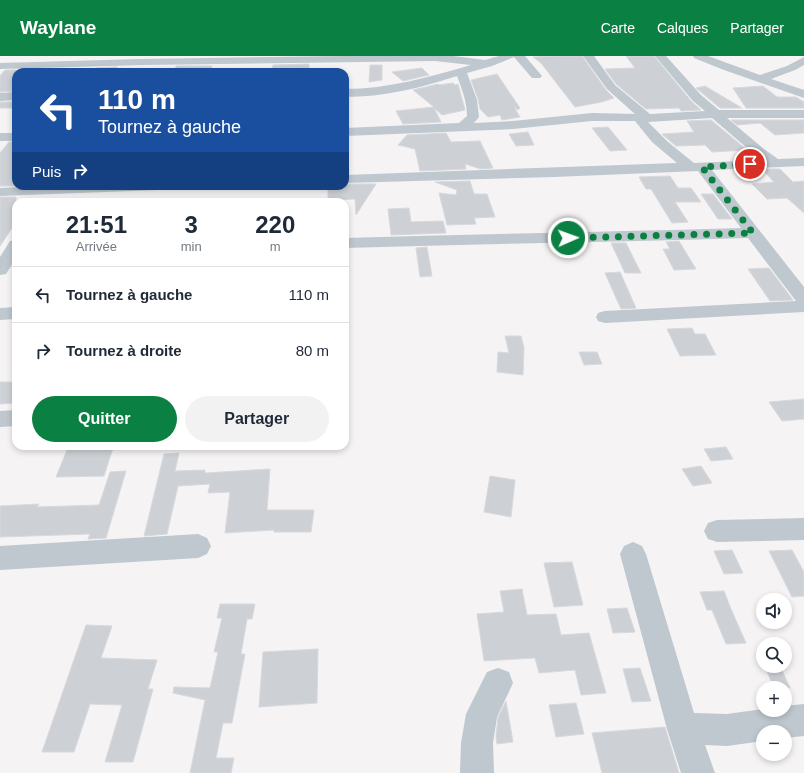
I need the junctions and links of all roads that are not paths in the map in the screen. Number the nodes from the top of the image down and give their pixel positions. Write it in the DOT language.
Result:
graph roads {
  1 [pos="510,56"];
  2 [pos="519,56"];
  3 [pos="588,56"];
  4 [pos="660,56"];
  5 [pos="698,56"];
  6 [pos="435,57"];
  7 [pos="349,58"];
  8 [pos="787,58"];
  9 [pos="802,62"];
  10 [pos="134,63"];
  11 [pos="488,64"];
  12 [pos="0,66"];
  13 [pos="65,68"];
  14 [pos="348,68"];
  15 [pos="461,72"];
  16 [pos="536,76"];
  17 [pos="761,79"];
  18 [pos="349,93"];
  19 [pos="804,94"];
  20 [pos="12,96"];
  21 [pos="0,97"];
  22 [pos="716,114"];
  23 [pos="804,114"];
  24 [pos="643,118"];
  25 [pos="464,126"];
  26 [pos="349,132"];
  27 [pos="0,137"];
  28 [pos="12,137"];
  29 [pos="804,162"];
  30 [pos="775,163"];
  31 [pos="697,168"];
  32 [pos="349,179"];
  33 [pos="96,190"];
  34 [pos="0,192"];
  35 [pos="50,193"];
  36 [pos="753,233"];
  37 [pos="349,243"];
  38 [pos="11,252"];
  39 [pos="0,270"];
  40 [pos="796,277"];
  41 [pos="804,299"];
  42 [pos="804,306"];
  43 [pos="12,313"];
  44 [pos="0,314"];
  45 [pos="605,318"];
  46 [pos="12,418"];
  47 [pos="0,419"];
  48 [pos="804,529"];
  49 [pos="717,530"];
  50 [pos="198,546"];
  51 [pos="633,554"];
  52 [pos="0,558"];
  53 [pos="498,683"];
  54 [pos="804,720"];
  55 [pos="683,729"];
  56 [pos="478,773"];
  57 [pos="698,773"];
  1 -- 11 [label="street"];
  2 -- 16 [label="street"];
  3 -- 24 [label="street"];
  4 -- 22 [label="street"];
  5 -- 17 [label="street"];
  6 -- 7 [label="street"];
  6 -- 11 [label="street"];
  7 -- 10 [label="street"];
  7 -- 14 [label="street"];
  8 -- 9 [label="street"];
  9 -- 17 [label="street"];
  10 -- 13 [label="street"];
  11 -- 15 [label="street"];
  12 -- 13 [label="street"];
  15 -- 18 [label="street"];
  15 -- 25 [label="street"];
  17 -- 19 [label="street"];
  20 -- 21 [label="street"];
  22 -- 23 [label="street"];
  22 -- 24 [label="street"];
  22 -- 30 [label="street"];
  24 -- 25 [label="street"];
  24 -- 31 [label="street"];
  25 -- 26 [label="street"];
  27 -- 28 [label="street"];
  29 -- 30 [label="street"];
  30 -- 31 [label="street"];
  31 -- 32 [label="street"];
  31 -- 36 [label="street"];
  33 -- 35 [label="street"];
  34 -- 35 [label="street"];
  36 -- 37 [label="street"];
  36 -- 40 [label="street"];
  38 -- 39 [label="street"];
  40 -- 41 [label="street"];
  42 -- 45 [label="street"];
  43 -- 44 [label="street"];
  46 -- 47 [label="street"];
  48 -- 49 [label="street"];
  50 -- 52 [label="street"];
  51 -- 55 [label="street"];
  53 -- 56 [label="street"];
  54 -- 55 [label="street"];
  55 -- 57 [label="street"];
}
